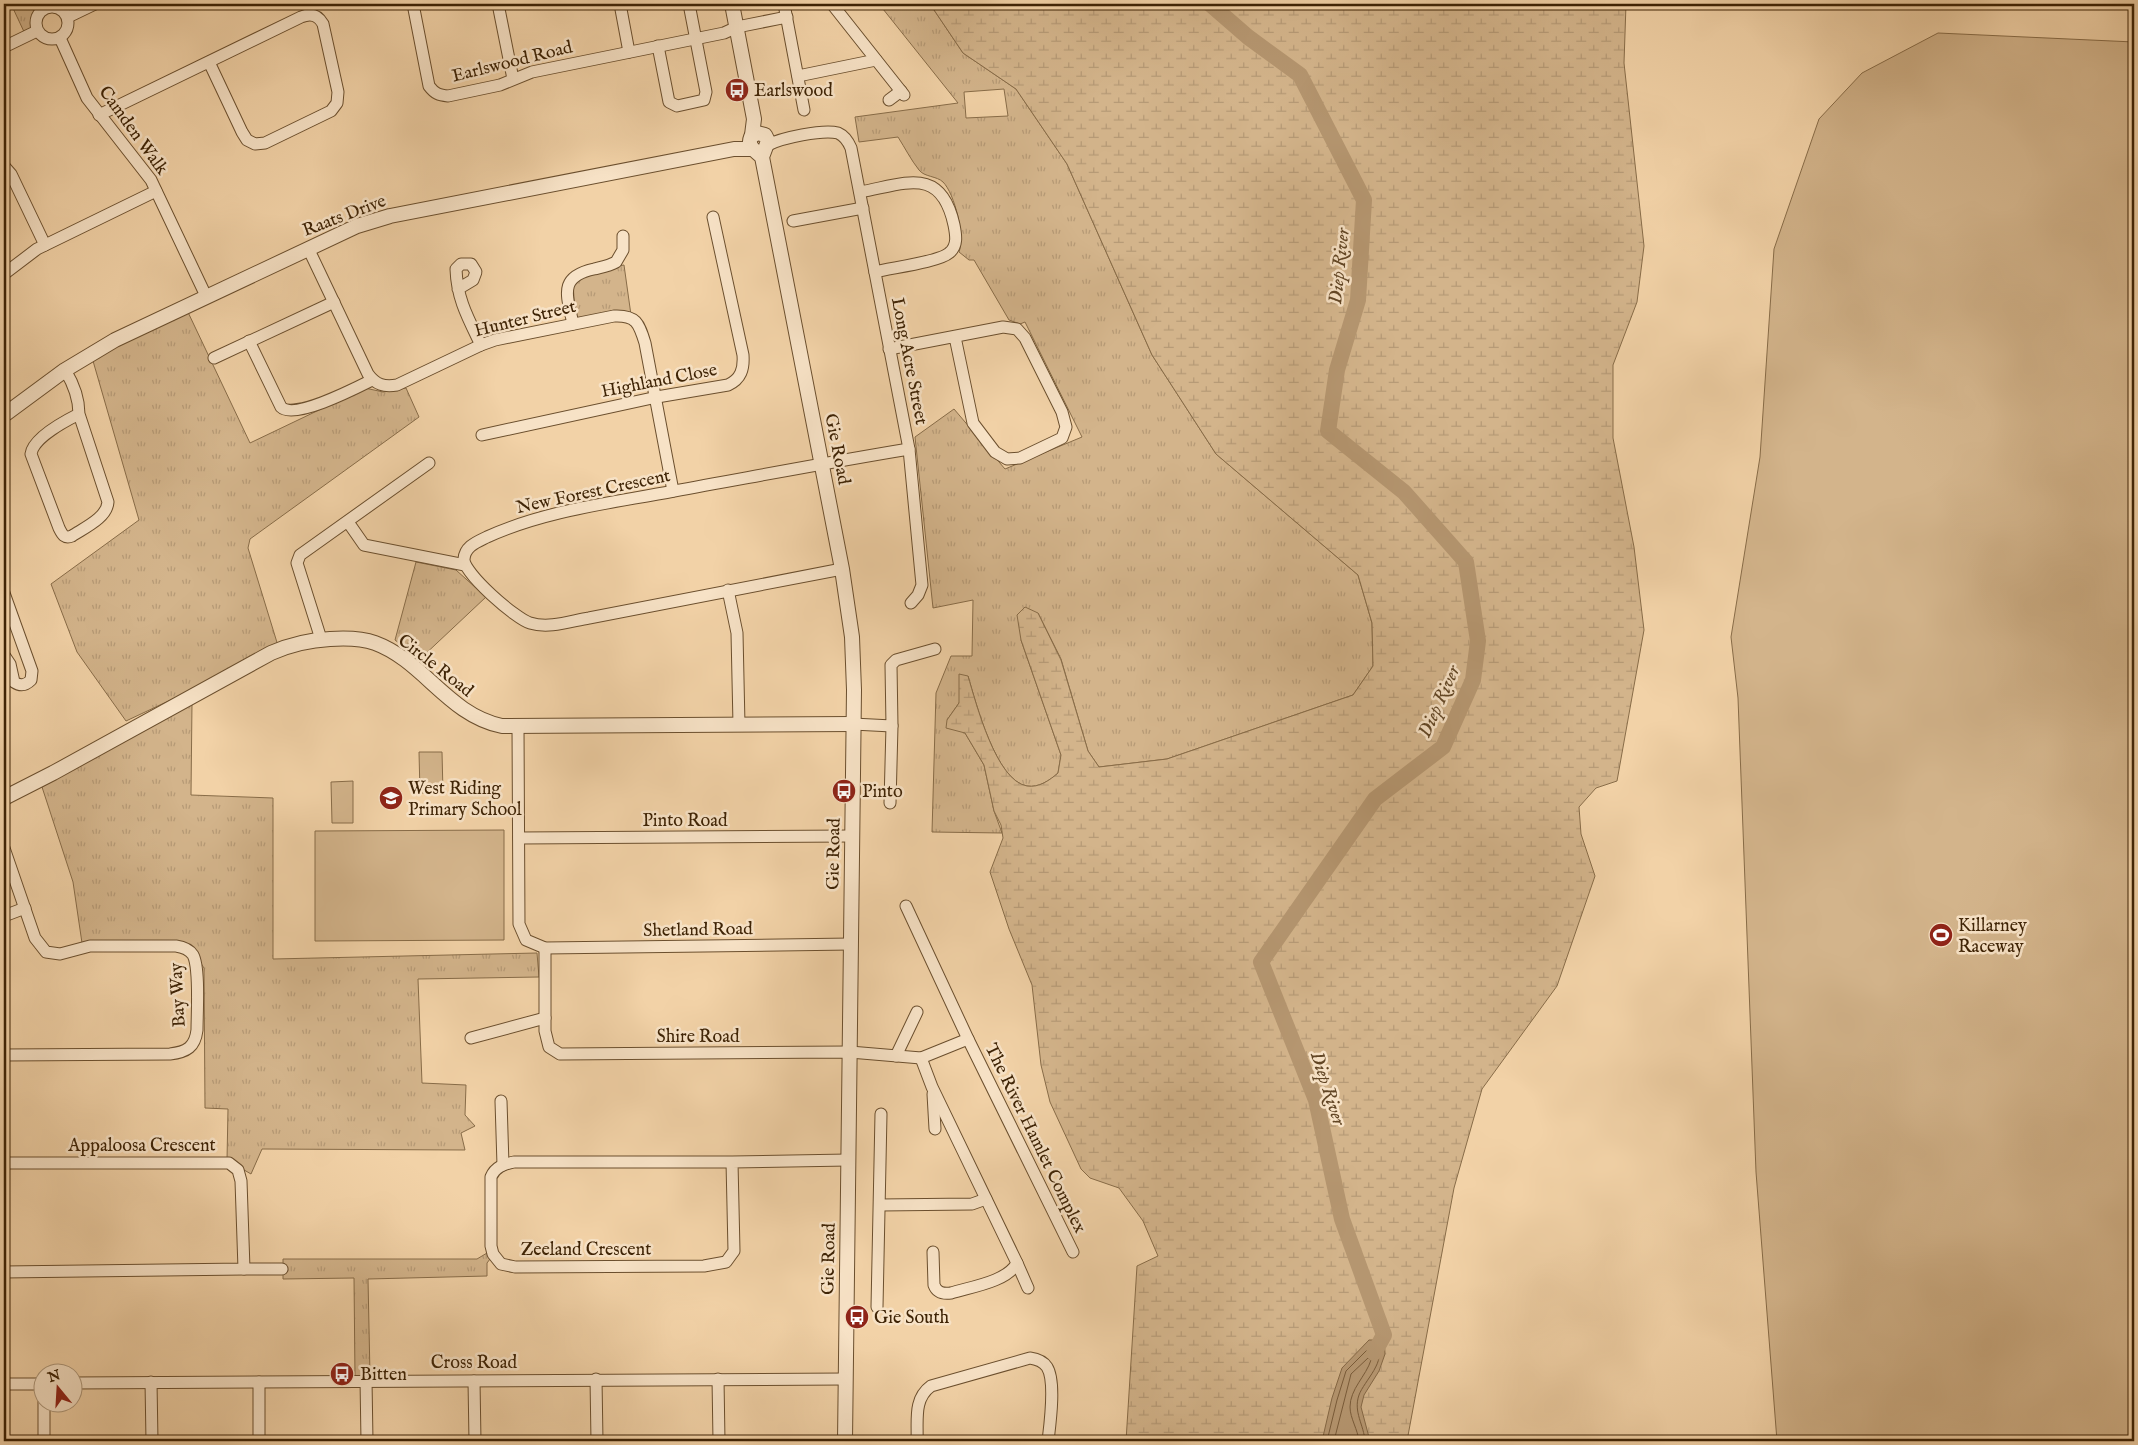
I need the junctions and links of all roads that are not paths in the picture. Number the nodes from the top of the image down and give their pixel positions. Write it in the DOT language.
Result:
graph roads {
  1 [pos="95,4"];
  2 [pos="413,4"];
  3 [pos="498,4"];
  4 [pos="620,4"];
  5 [pos="690,4"];
  6 [pos="732,4"];
  7 [pos="784,4"];
  8 [pos="832,4"];
  9 [pos="68,17"];
  10 [pos="788,20"];
  11 [pos="38,31"];
  12 [pos="733,31"];
  13 [pos="60,38"];
  14 [pos="695,38"];
  15 [pos="658,46"];
  16 [pos="4,47"];
  17 [pos="629,52"];
  18 [pos="876,60"];
  19 [pos="209,62"];
  20 [pos="798,76"];
  21 [pos="513,79"];
  22 [pos="889,100"];
  23 [pos="804,110"];
  24 [pos="99,115"];
  25 [pos="760,141"];
  26 [pos="4,166"];
  27 [pos="156,191"];
  28 [pos="860,192"];
  29 [pos="863,208"];
  30 [pos="713,217"];
  31 [pos="792,221"];
  32 [pos="623,236"];
  33 [pos="45,245"];
  34 [pos="308,248"];
  35 [pos="875,272"];
  36 [pos="4,274"];
  37 [pos="458,288"];
  38 [pos="206,296"];
  39 [pos="334,302"];
  40 [pos="573,324"];
  41 [pos="955,337"];
  42 [pos="250,342"];
  43 [pos="481,345"];
  44 [pos="889,349"];
  45 [pos="214,358"];
  46 [pos="66,370"];
  47 [pos="372,380"];
  48 [pos="657,397"];
  49 [pos="79,414"];
  50 [pos="4,415"];
  51 [pos="482,435"];
  52 [pos="909,449"];
  53 [pos="429,463"];
  54 [pos="822,464"];
  55 [pos="673,492"];
  56 [pos="348,522"];
  57 [pos="465,565"];
  58 [pos="842,569"];
  59 [pos="728,590"];
  60 [pos="4,593"];
  61 [pos="910,603"];
  62 [pos="19,638"];
  63 [pos="321,640"];
  64 [pos="935,649"];
  65 [pos="4,655"];
  66 [pos="853,724"];
  67 [pos="739,725"];
  68 [pos="518,726"];
  69 [pos="892,726"];
  70 [pos="4,798"];
  71 [pos="890,802"];
  72 [pos="852,836"];
  73 [pos="519,838"];
  74 [pos="4,848"];
  75 [pos="906,906"];
  76 [pos="25,908"];
  77 [pos="4,916"];
  78 [pos="851,944"];
  79 [pos="544,948"];
  80 [pos="917,1012"];
  81 [pos="545,1018"];
  82 [pos="471,1038"];
  83 [pos="968,1039"];
  84 [pos="850,1052"];
  85 [pos="4,1055"];
  86 [pos="896,1056"];
  87 [pos="921,1058"];
  88 [pos="932,1087"];
  89 [pos="501,1101"];
  90 [pos="881,1114"];
  91 [pos="935,1128"];
  92 [pos="848,1160"];
  93 [pos="732,1162"];
  94 [pos="4,1163"];
  95 [pos="503,1165"];
  96 [pos="986,1198"];
  97 [pos="880,1205"];
  98 [pos="933,1252"];
  99 [pos="1073,1252"];
  100 [pos="1017,1263"];
  101 [pos="244,1269"];
  102 [pos="282,1270"];
  103 [pos="4,1272"];
  104 [pos="1028,1288"];
  105 [pos="877,1307"];
  106 [pos="596,1379"];
  107 [pos="718,1379"];
  108 [pos="845,1379"];
  109 [pos="366,1380"];
  110 [pos="474,1381"];
  111 [pos="151,1382"];
  112 [pos="259,1382"];
  113 [pos="82,1383"];
  114 [pos="4,1384"];
  115 [pos="32,1384"];
  116 [pos="44,1412"];
  117 [pos="44,1441"];
  118 [pos="152,1441"];
  119 [pos="260,1441"];
  120 [pos="367,1441"];
  121 [pos="474,1441"];
  122 [pos="597,1441"];
  123 [pos="719,1441"];
  124 [pos="845,1441"];
  125 [pos="917,1441"];
  126 [pos="1048,1441"];
  1 -- 9 [label="street"];
  2 -- 21 [label="street, Earlswood Road"];
  3 -- 21 [label="street"];
  4 -- 17 [label="street"];
  5 -- 14 [label="street"];
  6 -- 12 [label="street, Gie Road"];
  7 -- 10 [label="street"];
  8 -- 18 [label="street"];
  9 -- 11 [label="street"];
  9 -- 13 [label="street"];
  10 -- 12 [label="street, Earlswood Road"];
  10 -- 20 [label="street"];
  11 -- 13 [label="street"];
  11 -- 16 [label="street"];
  12 -- 14 [label="street, Earlswood Road"];
  12 -- 25 [label="street, Gie Road"];
  13 -- 24 [label="street, Camden Walk"];
  14 -- 15 [label="street, Earlswood Road"];
  14 -- 15 [label="street"];
  15 -- 17 [label="street, Earlswood Road"];
  17 -- 21 [label="street, Earlswood Road"];
  18 -- 20 [label="street"];
  18 -- 22 [label="street"];
  19 -- 19 [label="street"];
  19 -- 24 [label="street"];
  20 -- 23 [label="street"];
  24 -- 27 [label="street, Camden Walk"];
  25 -- 28 [label="street, Long Acre Street"];
  25 -- 34 [label="street, Raats Drive"];
  25 -- 54 [label="street, Gie Road"];
  26 -- 33 [label="street"];
  27 -- 33 [label="street"];
  27 -- 38 [label="street, Camden Walk"];
  28 -- 29 [label="street, Long Acre Street"];
  28 -- 35 [label="street"];
  29 -- 31 [label="street"];
  29 -- 35 [label="street, Long Acre Street"];
  30 -- 48 [label="street, Highland Close"];
  32 -- 40 [label="street"];
  33 -- 36 [label="street"];
  34 -- 38 [label="street, Raats Drive"];
  34 -- 39 [label="street"];
  35 -- 44 [label="street, Long Acre Street"];
  37 -- 43 [label="street"];
  38 -- 46 [label="street, Raats Drive"];
  39 -- 42 [label="street"];
  39 -- 47 [label="street"];
  40 -- 43 [label="street, Hunter Street"];
  40 -- 48 [label="street, Hunter Street"];
  41 -- 41 [label="street"];
  41 -- 44 [label="street"];
  42 -- 45 [label="street"];
  42 -- 47 [label="street"];
  43 -- 47 [label="street, Hunter Street"];
  44 -- 52 [label="street, Long Acre Street"];
  46 -- 49 [label="street"];
  46 -- 50 [label="street, Raats Drive"];
  48 -- 51 [label="street, Highland Close"];
  48 -- 55 [label="street, Hunter Street"];
  49 -- 49 [label="street"];
  52 -- 54 [label="street, Long Acre Street"];
  52 -- 61 [label="street"];
  53 -- 56 [label="street"];
  54 -- 55 [label="street, New Forest Crescent"];
  54 -- 58 [label="street, Gie Road"];
  55 -- 57 [label="street, New Forest Crescent"];
  56 -- 57 [label="street"];
  56 -- 63 [label="street"];
  57 -- 59 [label="street"];
  58 -- 59 [label="street"];
  58 -- 66 [label="street, Gie Road"];
  59 -- 67 [label="street"];
  60 -- 62 [label="street"];
  62 -- 65 [label="street"];
  62 -- 65 [label="street"];
  63 -- 68 [label="street, Circle Road"];
  63 -- 70 [label="street, Circle Road"];
  64 -- 69 [label="street"];
  66 -- 67 [label="street, Circle Road"];
  66 -- 69 [label="street"];
  66 -- 72 [label="street, Gie Road"];
  67 -- 68 [label="street, Circle Road"];
  68 -- 73 [label="street"];
  69 -- 71 [label="street"];
  72 -- 73 [label="street, Pinto Road"];
  72 -- 78 [label="street, Gie Road"];
  73 -- 79 [label="street"];
  74 -- 76 [label="street, Bay Way"];
  75 -- 83 [label="street, The River Hamlet Complex"];
  76 -- 77 [label="street"];
  76 -- 85 [label="street, Bay Way"];
  78 -- 79 [label="street, Shetland Road"];
  78 -- 84 [label="street, Gie Road"];
  79 -- 81 [label="street"];
  80 -- 86 [label="street"];
  81 -- 82 [label="street"];
  81 -- 84 [label="street, Shire Road"];
  83 -- 87 [label="street, The River Hamlet Complex"];
  83 -- 99 [label="street, The River Hamlet Complex"];
  84 -- 86 [label="street, The River Hamlet Complex"];
  84 -- 92 [label="street, Gie Road"];
  86 -- 87 [label="street, The River Hamlet Complex"];
  87 -- 88 [label="street"];
  88 -- 91 [label="street"];
  88 -- 96 [label="street"];
  89 -- 95 [label="street"];
  90 -- 97 [label="street"];
  92 -- 93 [label="street"];
  92 -- 108 [label="street, Gie Road"];
  93 -- 95 [label="street"];
  93 -- 95 [label="street, Zeeland Crescent"];
  94 -- 101 [label="street, Appaloosa Crescent"];
  96 -- 97 [label="street"];
  96 -- 100 [label="street"];
  97 -- 105 [label="street"];
  98 -- 100 [label="street"];
  100 -- 104 [label="street"];
  101 -- 102 [label="street"];
  101 -- 103 [label="street"];
  106 -- 107 [label="street, Cross Road"];
  106 -- 110 [label="street, Cross Road"];
  106 -- 122 [label="street"];
  107 -- 108 [label="street, Cross Road"];
  107 -- 123 [label="street"];
  108 -- 124 [label="street, Gie Road"];
  109 -- 110 [label="street, Cross Road"];
  109 -- 112 [label="street, Cross Road"];
  109 -- 120 [label="street"];
  110 -- 121 [label="street"];
  111 -- 112 [label="street, Cross Road"];
  111 -- 113 [label="street, Cross Road"];
  111 -- 118 [label="street"];
  112 -- 119 [label="street"];
  114 -- 115 [label="street"];
  116 -- 117 [label="street"];
  125 -- 126 [label="street"];
}
